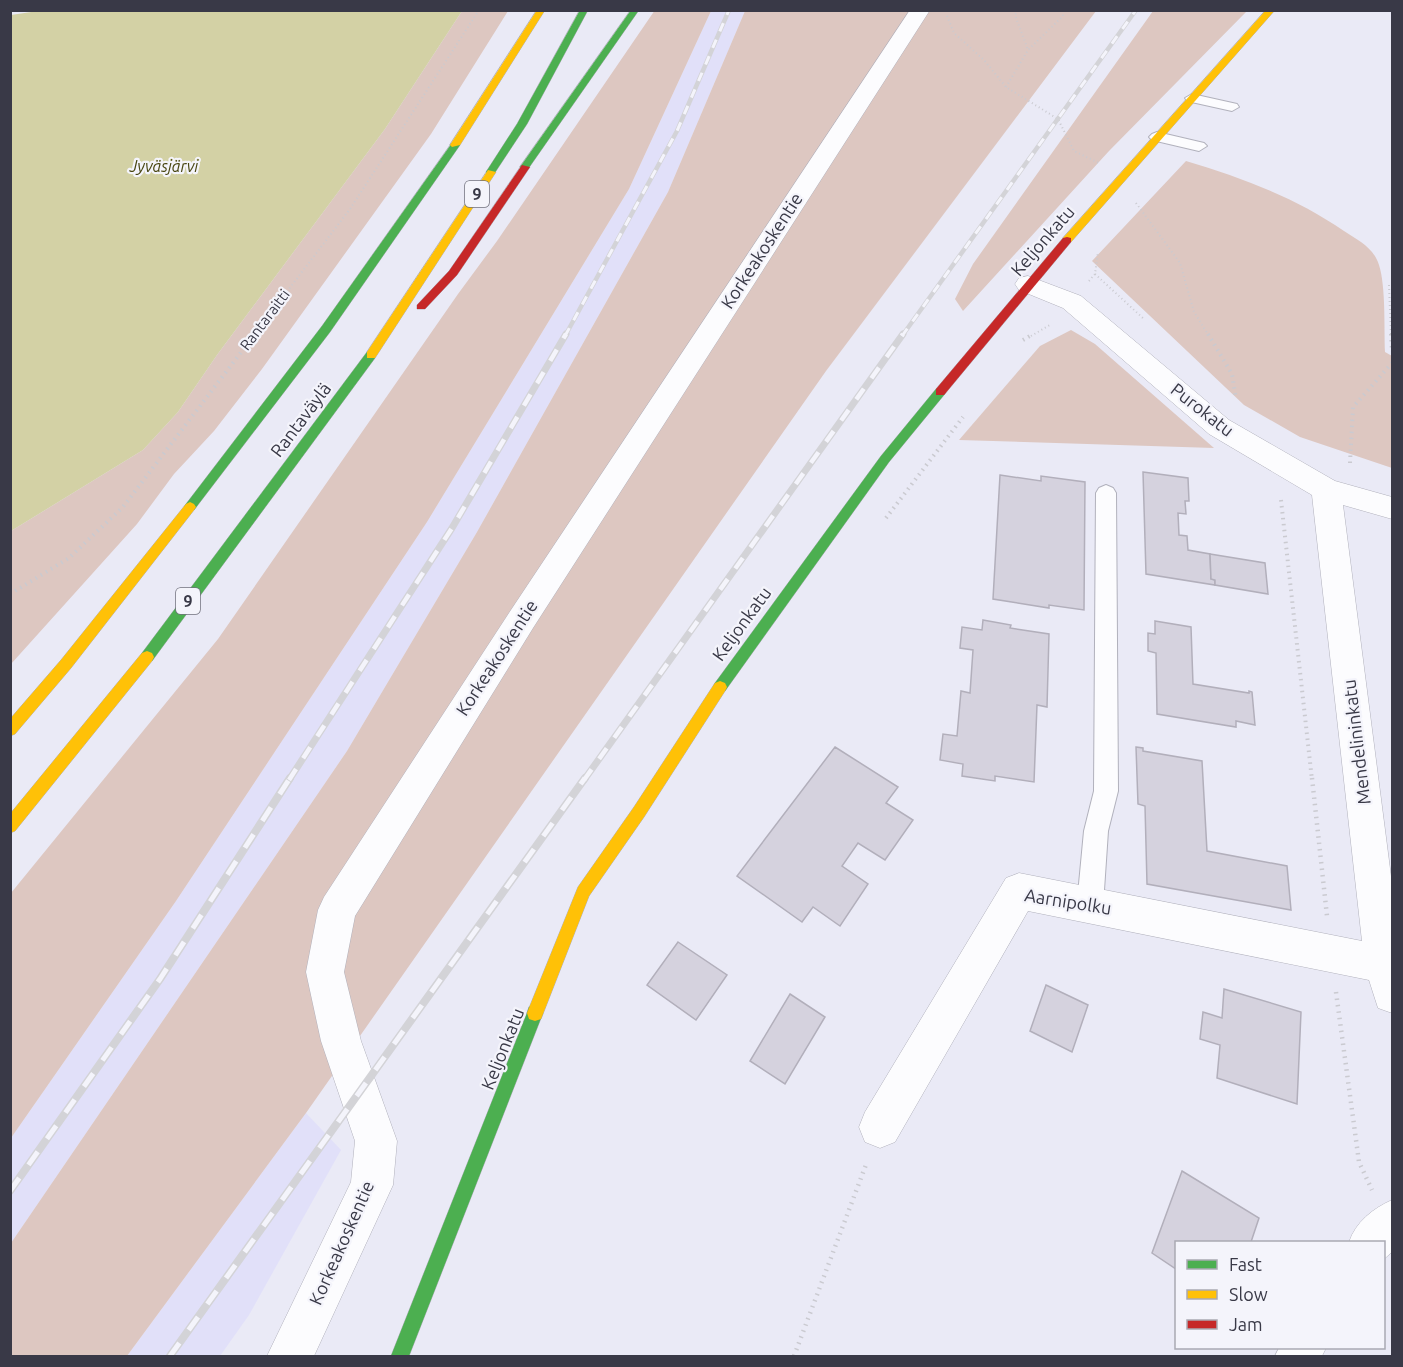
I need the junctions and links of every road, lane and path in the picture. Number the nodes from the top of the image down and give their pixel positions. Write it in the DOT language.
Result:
graph roads {
  1 [pos="479,10"];
  2 [pos="541,10"];
  3 [pos="584,10"];
  4 [pos="635,10"];
  5 [pos="920,10"];
  6 [pos="945,10"];
  7 [pos="1018,10"];
  8 [pos="1063,10"];
  9 [pos="1271,10"];
  10 [pos="1028,50"];
  11 [pos="1006,87"];
  12 [pos="1192,98"];
  13 [pos="1232,107"];
  14 [pos="1157,137"];
  15 [pos="1199,146"];
  16 [pos="1123,176"];
  17 [pos="1141,194"];
  18 [pos="1098,249"];
  19 [pos="1028,284"];
  20 [pos="1389,285"];
  21 [pos="1072,302"];
  22 [pos="1022,341"];
  23 [pos="1392,352"];
  24 [pos="1392,363"];
  25 [pos="360,371"];
  26 [pos="1238,409"];
  27 [pos="964,417"];
  28 [pos="1350,463"];
  29 [pos="1283,465"];
  30 [pos="1326,489"];
  31 [pos="1106,493"];
  32 [pos="1392,508"];
  33 [pos="883,521"];
  34 [pos="10,594"];
  35 [pos="10,730"];
  36 [pos="10,826"];
  37 [pos="1090,905"];
  38 [pos="1330,952"];
  39 [pos="1388,979"];
  40 [pos="880,1127"];
  41 [pos="1384,1229"];
  42 [pos="290,1356"];
  43 [pos="400,1356"];
  44 [pos="794,1356"];
  1 -- 34 [label="path, Rantaraitti"];
  2 -- 35 [label="main road, Rantaväylä"];
  3 -- 25 [label="main road, Rantaväylä / 9"];
  4 -- 25 [label="main road"];
  5 -- 42 [label="street, Korkeakoskentie"];
  6 -- 11 [label="path"];
  7 -- 10 [label="path"];
  8 -- 10 [label="path"];
  9 -- 12 [label="main road, Keljonkatu"];
  10 -- 11 [label="path"];
  11 -- 16 [label="path"];
  12 -- 13 [label="lane"];
  12 -- 14 [label="main road, Keljonkatu"];
  14 -- 15 [label="lane"];
  14 -- 16 [label="main road, Keljonkatu"];
  16 -- 19 [label="main road, Keljonkatu"];
  17 -- 26 [label="path"];
  18 -- 21 [label="path"];
  19 -- 21 [label="street, Purokatu"];
  19 -- 43 [label="main road, Keljonkatu"];
  20 -- 23 [label="path"];
  21 -- 22 [label="path"];
  21 -- 29 [label="street, Purokatu"];
  24 -- 28 [label="path"];
  25 -- 36 [label="main road, Rantaväylä / 9"];
  27 -- 33 [label="path"];
  29 -- 30 [label="street, Purokatu"];
  29 -- 38 [label="path"];
  30 -- 32 [label="street, Purokatu"];
  30 -- 39 [label="street, Mendelininkatu"];
  31 -- 37 [label="lane"];
  37 -- 38 [label="street, Aarnipolku"];
  37 -- 40 [label="street, Aarnipolku"];
  38 -- 39 [label="street, Aarnipolku"];
  38 -- 41 [label="path"];
  40 -- 44 [label="path"];
}
